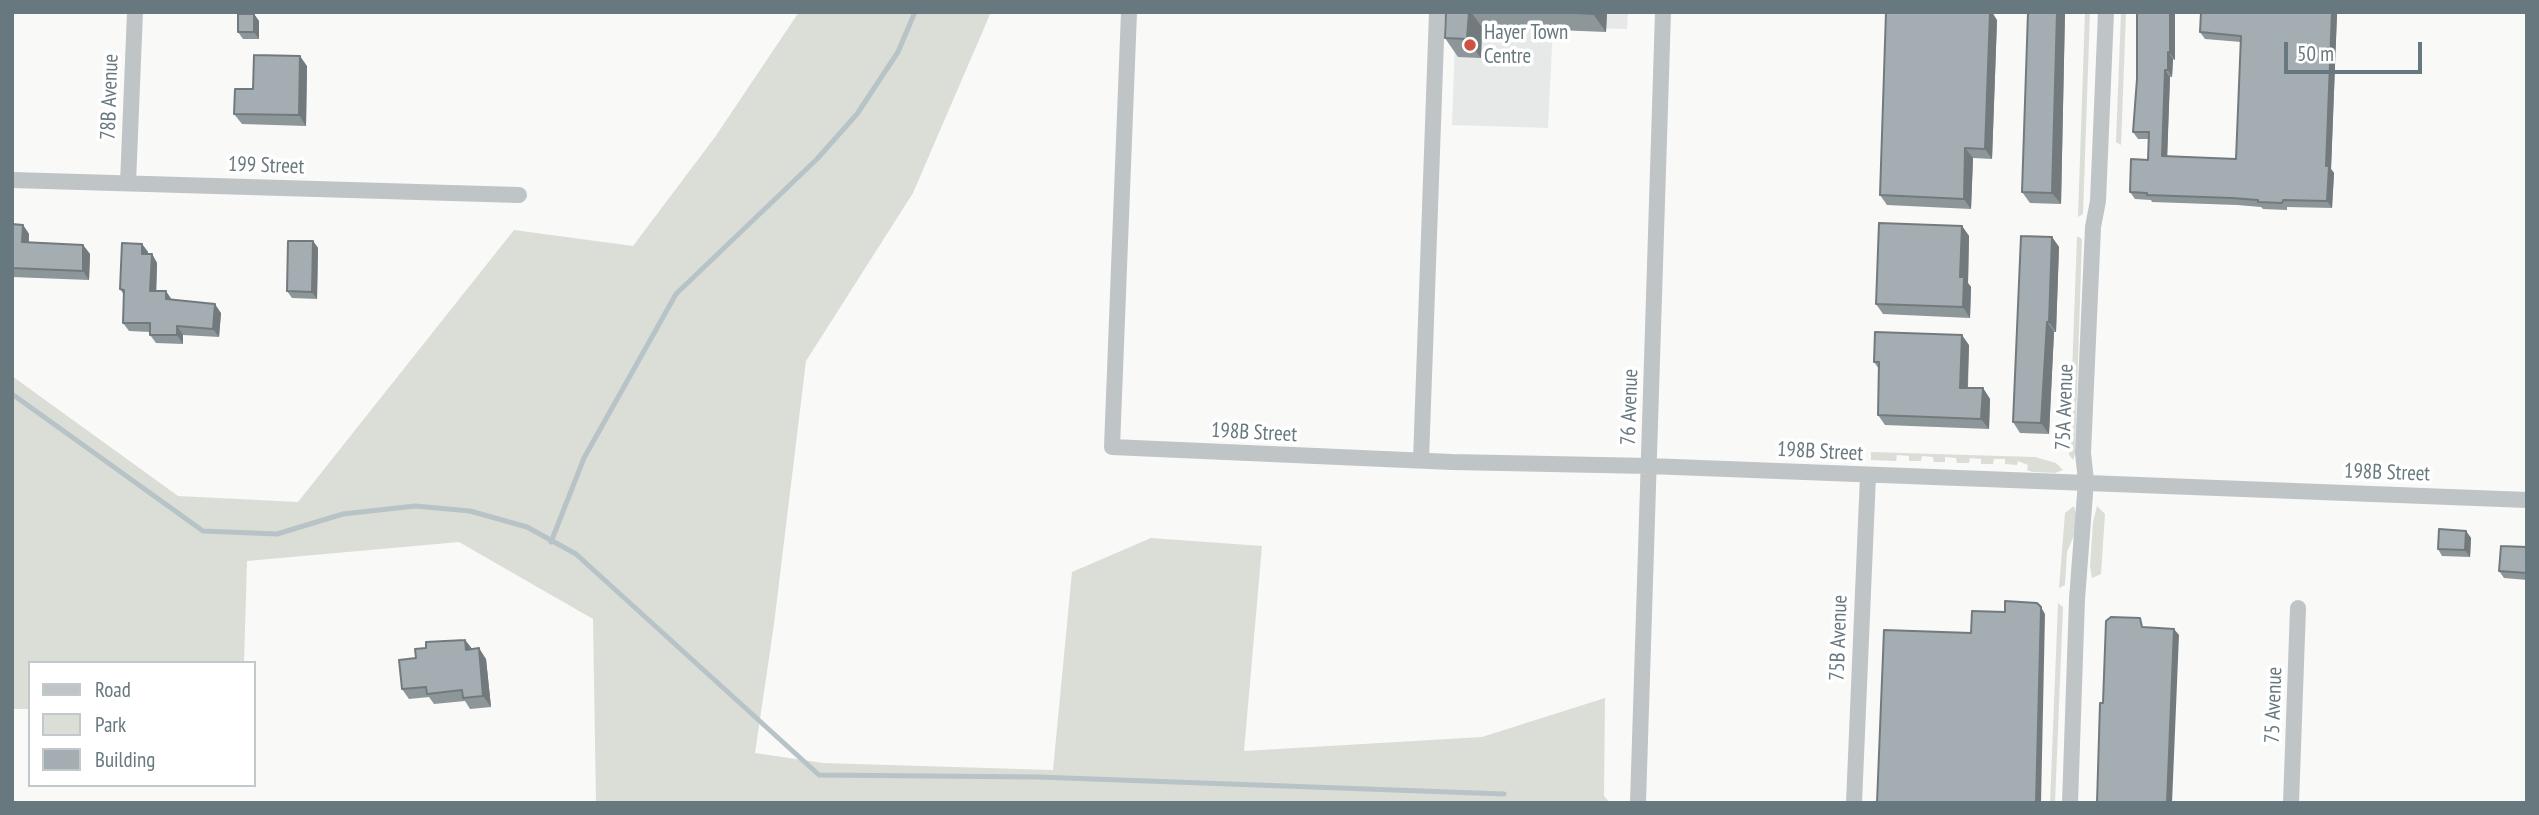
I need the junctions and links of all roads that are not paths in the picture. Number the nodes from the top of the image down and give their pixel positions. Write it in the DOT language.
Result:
graph roads {
  1 [pos="135,12"];
  2 [pos="1129,12"];
  3 [pos="1437,12"];
  4 [pos="1663,12"];
  5 [pos="2106,12"];
  6 [pos="12,180"];
  7 [pos="128,183"];
  8 [pos="519,195"];
  9 [pos="1421,460"];
  10 [pos="1649,466"];
  11 [pos="1868,475"];
  12 [pos="2086,481"];
  13 [pos="2527,500"];
  14 [pos="2298,608"];
  15 [pos="1638,803"];
  16 [pos="1854,803"];
  17 [pos="2070,803"];
  18 [pos="2291,803"];
  1 -- 7 [label="street, 78B Avenue"];
  2 -- 9 [label="street, 198B Street"];
  3 -- 9 [label="street"];
  4 -- 10 [label="street, 76 Avenue"];
  5 -- 12 [label="street, 75A Avenue"];
  6 -- 7 [label="street, 199 Street"];
  7 -- 8 [label="street, 199 Street"];
  9 -- 10 [label="street, 198B Street"];
  10 -- 11 [label="street, 198B Street"];
  10 -- 15 [label="street, 76 Avenue"];
  11 -- 12 [label="street, 198B Street"];
  11 -- 16 [label="street, 75B Avenue"];
  12 -- 13 [label="street, 198B Street"];
  12 -- 17 [label="street, 75A Avenue"];
  14 -- 18 [label="street, 75 Avenue"];
}
